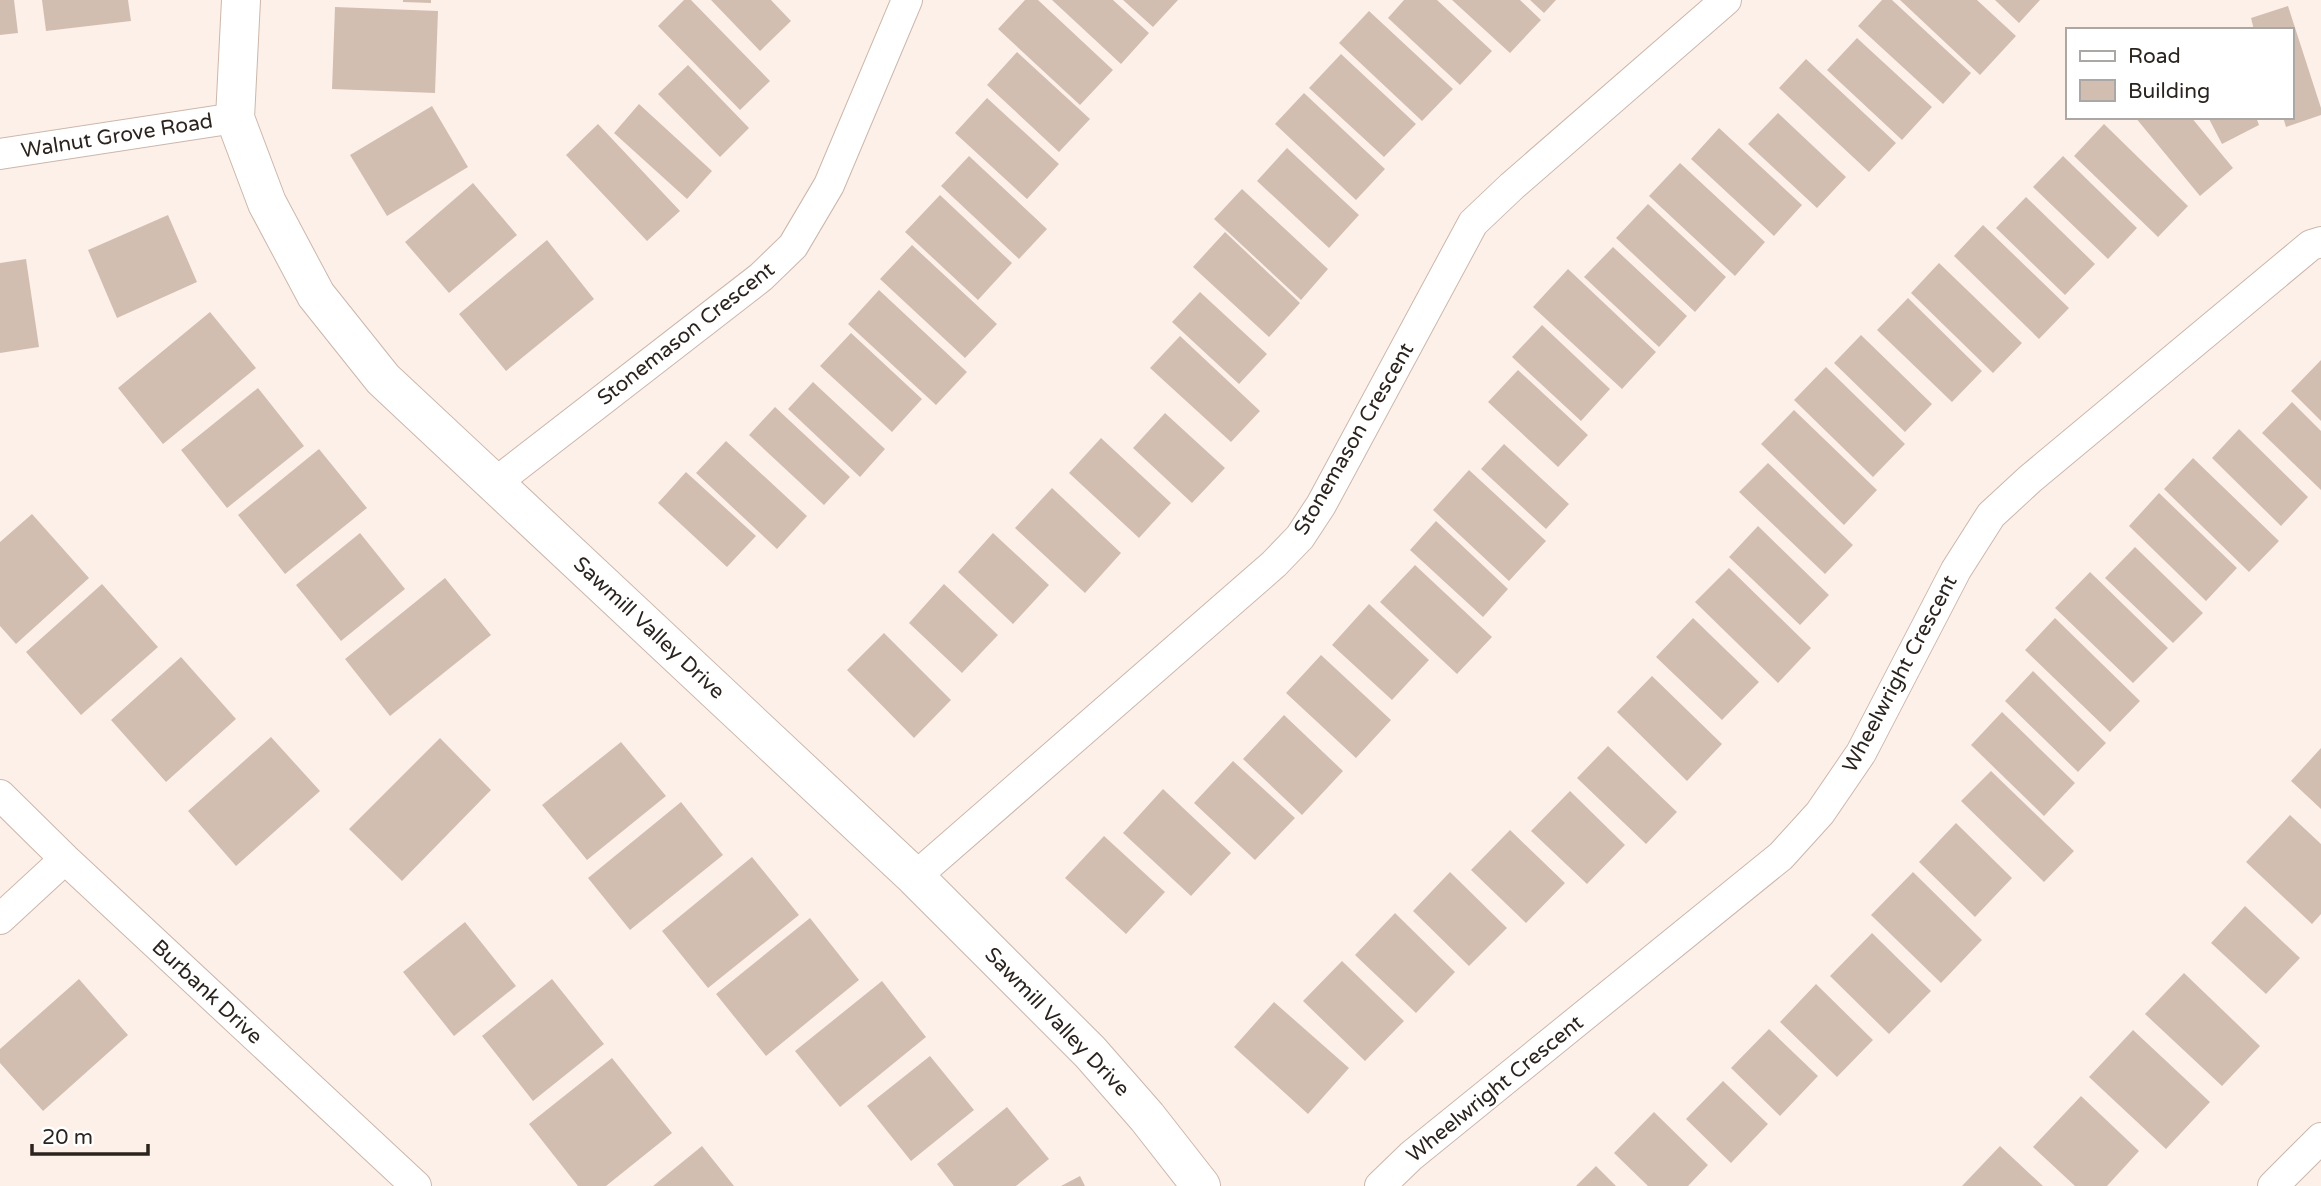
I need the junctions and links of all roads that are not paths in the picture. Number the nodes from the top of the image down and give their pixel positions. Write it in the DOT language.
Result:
graph roads {
  1 [pos="241,0"];
  2 [pos="907,0"];
  3 [pos="1726,0"];
  4 [pos="235,118"];
  5 [pos="0,153"];
  6 [pos="2321,242"];
  7 [pos="495,483"];
  8 [pos="0,795"];
  9 [pos="65,859"];
  10 [pos="915,877"];
  11 [pos="0,919"];
  12 [pos="2321,1138"];
  13 [pos="416,1186"];
  14 [pos="1201,1186"];
  15 [pos="1380,1186"];
  16 [pos="2273,1186"];
  1 -- 4 [label="street, Sawmill Valley Drive"];
  2 -- 7 [label="street, Stonemason Crescent"];
  3 -- 10 [label="street, Stonemason Crescent"];
  4 -- 5 [label="street, Walnut Grove Road"];
  4 -- 7 [label="street, Sawmill Valley Drive"];
  6 -- 15 [label="street, Wheelwright Crescent"];
  7 -- 10 [label="street, Sawmill Valley Drive"];
  8 -- 9 [label="street, Burbank Drive"];
  9 -- 11 [label="street"];
  9 -- 13 [label="street, Burbank Drive"];
  10 -- 14 [label="street, Sawmill Valley Drive"];
  12 -- 16 [label="street"];
}
